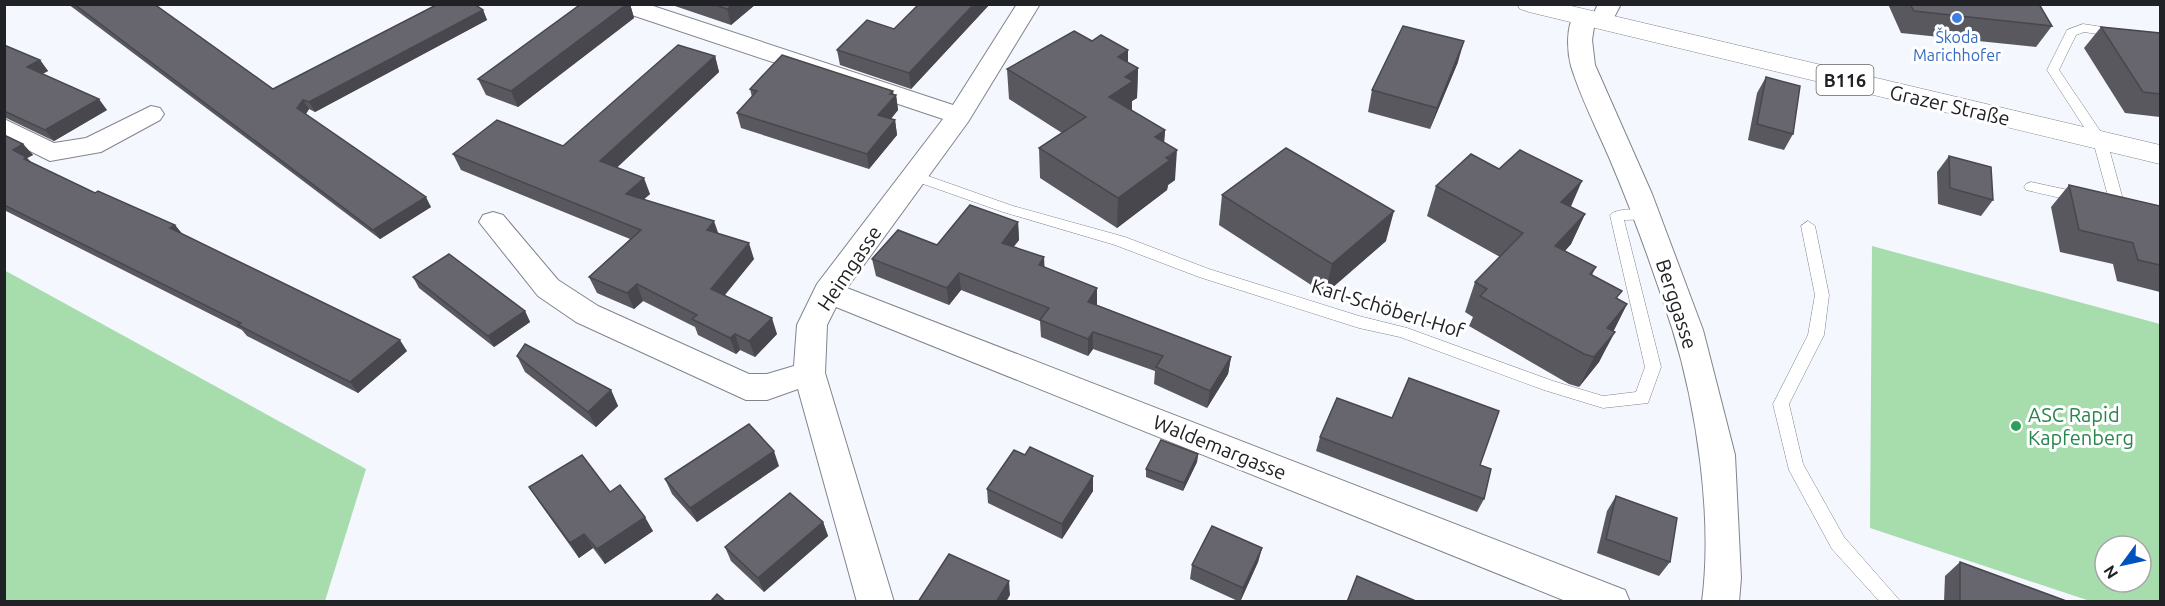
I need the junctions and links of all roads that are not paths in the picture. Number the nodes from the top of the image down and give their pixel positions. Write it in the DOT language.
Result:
graph roads {
  1 [pos="622,4"];
  2 [pos="1029,4"];
  3 [pos="1529,4"];
  4 [pos="1598,15"];
  5 [pos="2160,39"];
  6 [pos="151,114"];
  7 [pos="959,116"];
  8 [pos="4,127"];
  9 [pos="2100,141"];
  10 [pos="2160,155"];
  11 [pos="914,176"];
  12 [pos="2031,187"];
  13 [pos="1647,216"];
  14 [pos="493,222"];
  15 [pos="1808,226"];
  16 [pos="828,292"];
  17 [pos="809,373"];
  18 [pos="876,602"];
  19 [pos="1612,602"];
  20 [pos="1720,602"];
  21 [pos="1892,602"];
  1 -- 7 [label="street"];
  2 -- 7 [label="street, Heimgasse"];
  3 -- 4 [label="main road, Grazer Straße / B116"];
  4 -- 9 [label="main road, Grazer Straße / B116"];
  4 -- 13 [label="street, Berggasse"];
  5 -- 9 [label="lane"];
  6 -- 8 [label="street"];
  7 -- 11 [label="street, Heimgasse"];
  9 -- 10 [label="main road, Grazer Straße / B116"];
  9 -- 12 [label="lane"];
  11 -- 13 [label="lane, Karl-Schöberl-Hof"];
  11 -- 16 [label="street, Heimgasse"];
  13 -- 20 [label="street, Berggasse"];
  14 -- 17 [label="street"];
  15 -- 21 [label="lane"];
  16 -- 17 [label="street, Heimgasse"];
  16 -- 19 [label="street, Waldemargasse"];
  17 -- 18 [label="street, Heimgasse"];
}
